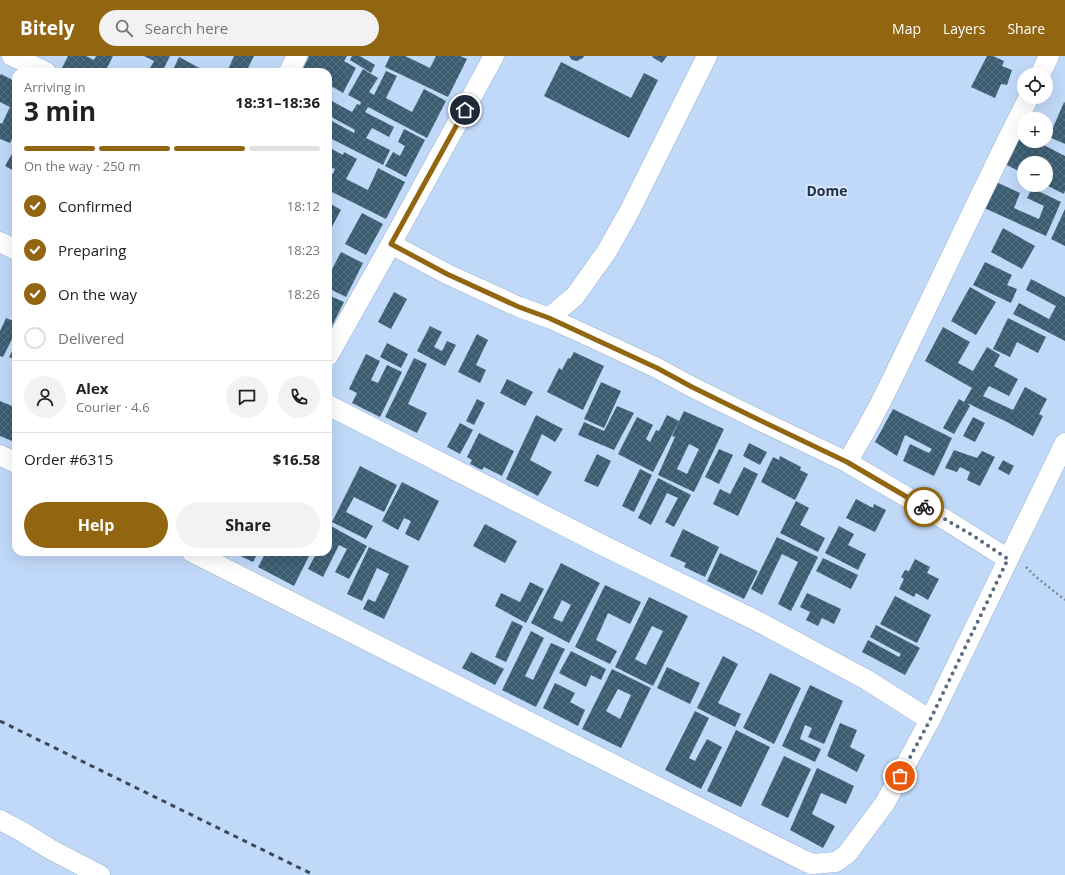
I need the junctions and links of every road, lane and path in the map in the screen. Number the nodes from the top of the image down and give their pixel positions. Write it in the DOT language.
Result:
graph roads {
  1 [pos="12,56"];
  2 [pos="297,56"];
  3 [pos="494,56"];
  4 [pos="707,56"];
  5 [pos="1049,56"];
  6 [pos="1060,56"];
  7 [pos="1065,58"];
  8 [pos="38,68"];
  9 [pos="290,68"];
  10 [pos="1043,68"];
  11 [pos="1026,104"];
  12 [pos="0,242"];
  13 [pos="391,244"];
  14 [pos="12,248"];
  15 [pos="549,318"];
  16 [pos="332,349"];
  17 [pos="332,407"];
  18 [pos="1065,443"];
  19 [pos="0,455"];
  20 [pos="12,461"];
  21 [pos="847,462"];
  22 [pos="200,556"];
  23 [pos="1010,556"];
  24 [pos="1065,600"];
  25 [pos="930,720"];
  26 [pos="0,820"];
  27 [pos="823,869"];
  28 [pos="100,875"];
  1 -- 8 [label="street"];
  2 -- 9 [label="street"];
  3 -- 13 [label="street"];
  4 -- 15 [label="street"];
  5 -- 10 [label="street"];
  6 -- 7 [label="street"];
  11 -- 21 [label="street"];
  12 -- 14 [label="street"];
  13 -- 15 [label="street"];
  13 -- 16 [label="street"];
  15 -- 21 [label="street"];
  17 -- 25 [label="street"];
  18 -- 23 [label="street"];
  19 -- 20 [label="street"];
  21 -- 23 [label="street"];
  22 -- 27 [label="street"];
  23 -- 24 [label="path"];
  23 -- 25 [label="street"];
  25 -- 27 [label="street"];
  26 -- 28 [label="street"];
}
